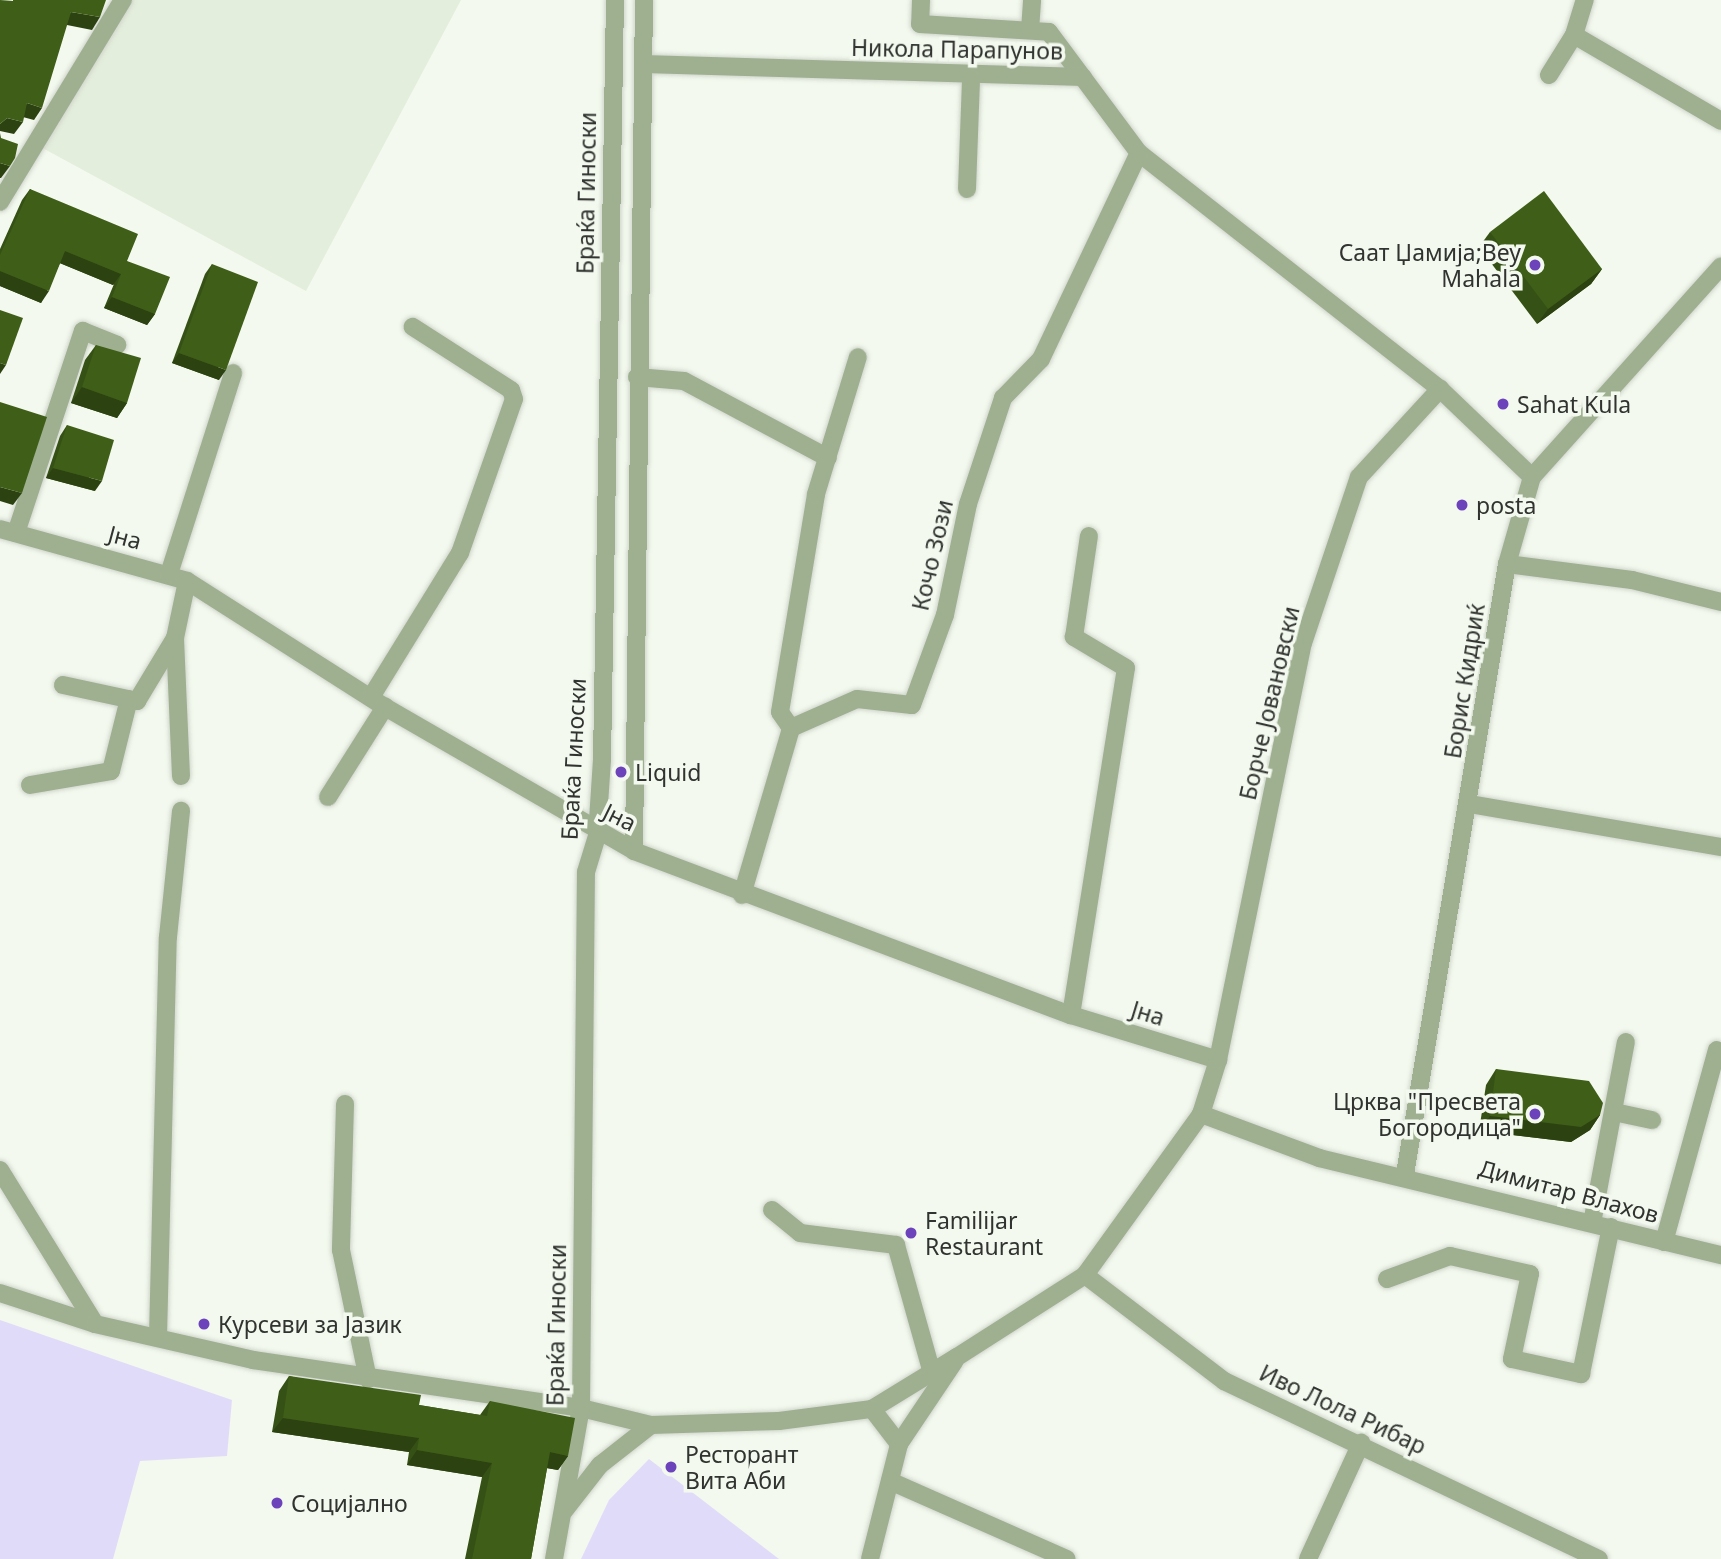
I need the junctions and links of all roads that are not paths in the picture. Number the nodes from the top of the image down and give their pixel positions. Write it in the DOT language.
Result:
graph roads {
  1 [pos="123,0"];
  2 [pos="615,0"];
  3 [pos="644,0"];
  4 [pos="921,0"];
  5 [pos="1032,0"];
  6 [pos="1585,0"];
  7 [pos="1030,30"];
  8 [pos="1574,35"];
  9 [pos="644,64"];
  10 [pos="1549,75"];
  11 [pos="1083,77"];
  12 [pos="971,78"];
  13 [pos="1721,121"];
  14 [pos="9,145"];
  15 [pos="28,150"];
  16 [pos="1139,153"];
  17 [pos="967,189"];
  18 [pos="0,202"];
  19 [pos="1721,266"];
  20 [pos="414,327"];
  21 [pos="117,345"];
  22 [pos="859,357"];
  23 [pos="233,373"];
  24 [pos="637,377"];
  25 [pos="1440,389"];
  26 [pos="828,458"];
  27 [pos="1532,477"];
  28 [pos="8,531"];
  29 [pos="1089,536"];
  30 [pos="1507,564"];
  31 [pos="169,574"];
  32 [pos="187,581"];
  33 [pos="1721,602"];
  34 [pos="176,638"];
  35 [pos="63,685"];
  36 [pos="129,699"];
  37 [pos="378,702"];
  38 [pos="790,728"];
  39 [pos="181,776"];
  40 [pos="30,785"];
  41 [pos="328,797"];
  42 [pos="1469,804"];
  43 [pos="181,811"];
  44 [pos="597,835"];
  45 [pos="1721,847"];
  46 [pos="634,851"];
  47 [pos="742,895"];
  48 [pos="1071,1015"];
  49 [pos="1626,1042"];
  50 [pos="1717,1049"];
  51 [pos="1218,1060"];
  52 [pos="345,1104"];
  53 [pos="1614,1112"];
  54 [pos="1201,1114"];
  55 [pos="1652,1120"];
  56 [pos="0,1170"];
  57 [pos="1405,1174"];
  58 [pos="772,1210"];
  59 [pos="1592,1223"];
  60 [pos="1611,1227"];
  61 [pos="1664,1241"];
  62 [pos="1721,1255"];
  63 [pos="1085,1275"];
  64 [pos="1387,1279"];
  65 [pos="0,1293"];
  66 [pos="95,1324"];
  67 [pos="158,1337"];
  68 [pos="957,1357"];
  69 [pos="932,1373"];
  70 [pos="368,1379"];
  71 [pos="581,1408"];
  72 [pos="872,1409"];
  73 [pos="651,1425"];
  74 [pos="1361,1443"];
  75 [pos="899,1444"];
  76 [pos="890,1481"];
  77 [pos="561,1513"];
  78 [pos="554,1559"];
  79 [pos="870,1559"];
  80 [pos="1067,1559"];
  81 [pos="1308,1559"];
  82 [pos="1599,1559"];
  1 -- 15 [label="street"];
  2 -- 44 [label="street, Браќа Гиноски"];
  3 -- 9 [label="street"];
  4 -- 7 [label="street"];
  5 -- 7 [label="street"];
  6 -- 8 [label="street"];
  7 -- 11 [label="street"];
  8 -- 10 [label="street"];
  8 -- 13 [label="street"];
  9 -- 12 [label="street, Никола Парапунов"];
  9 -- 24 [label="street"];
  11 -- 12 [label="street, Никола Парапунов"];
  11 -- 16 [label="street, Никола Парапунов"];
  12 -- 17 [label="street"];
  14 -- 15 [label="street"];
  15 -- 18 [label="street"];
  16 -- 25 [label="street, Никола Парапунов"];
  16 -- 38 [label="street, Кочо Зози"];
  19 -- 27 [label="street, Борис Кидриќ"];
  20 -- 37 [label="street"];
  21 -- 28 [label="street"];
  22 -- 26 [label="street"];
  23 -- 31 [label="street"];
  24 -- 26 [label="street"];
  24 -- 46 [label="street"];
  25 -- 27 [label="street, Никола Парапунов"];
  25 -- 51 [label="street, Борче Јовановски"];
  26 -- 38 [label="street"];
  27 -- 30 [label="street, Борис Кидриќ"];
  28 -- 31 [label="street, Јна"];
  29 -- 48 [label="street"];
  30 -- 33 [label="street"];
  30 -- 42 [label="street, Борис Кидриќ"];
  31 -- 32 [label="street, Јна"];
  32 -- 34 [label="street"];
  32 -- 37 [label="street, Јна"];
  34 -- 36 [label="street"];
  34 -- 39 [label="street"];
  35 -- 36 [label="street"];
  36 -- 40 [label="street"];
  37 -- 41 [label="street"];
  37 -- 44 [label="street, Јна"];
  38 -- 47 [label="street"];
  42 -- 45 [label="street"];
  42 -- 57 [label="street, Борис Кидриќ"];
  43 -- 67 [label="street"];
  44 -- 46 [label="street, Јна"];
  44 -- 71 [label="street, Браќа Гиноски"];
  46 -- 47 [label="street, Јна"];
  47 -- 48 [label="street, Јна"];
  48 -- 51 [label="street, Јна"];
  49 -- 53 [label="street"];
  50 -- 61 [label="street"];
  51 -- 54 [label="street, Борче Јовановски"];
  52 -- 70 [label="street"];
  53 -- 55 [label="street"];
  53 -- 59 [label="street"];
  54 -- 57 [label="street, Димитар Влахов"];
  54 -- 63 [label="street, Борче Јовановски"];
  56 -- 66 [label="street"];
  57 -- 59 [label="street, Димитар Влахов"];
  58 -- 69 [label="street"];
  59 -- 60 [label="street, Димитар Влахов"];
  60 -- 61 [label="street, Димитар Влахов"];
  60 -- 64 [label="street"];
  61 -- 62 [label="street, Димитар Влахов"];
  63 -- 68 [label="street"];
  63 -- 74 [label="street, Иво Лола Рибар"];
  65 -- 66 [label="street"];
  66 -- 67 [label="street"];
  67 -- 70 [label="street"];
  68 -- 69 [label="street"];
  68 -- 75 [label="street"];
  69 -- 72 [label="street"];
  70 -- 71 [label="street"];
  71 -- 73 [label="street"];
  71 -- 77 [label="street, Браќа Гиноски"];
  72 -- 73 [label="street"];
  72 -- 75 [label="street"];
  73 -- 77 [label="street"];
  74 -- 81 [label="street"];
  74 -- 82 [label="street, Иво Лола Рибар"];
  75 -- 76 [label="street"];
  76 -- 79 [label="street"];
  76 -- 80 [label="street"];
  77 -- 78 [label="street, Браќа Гиноски"];
}
